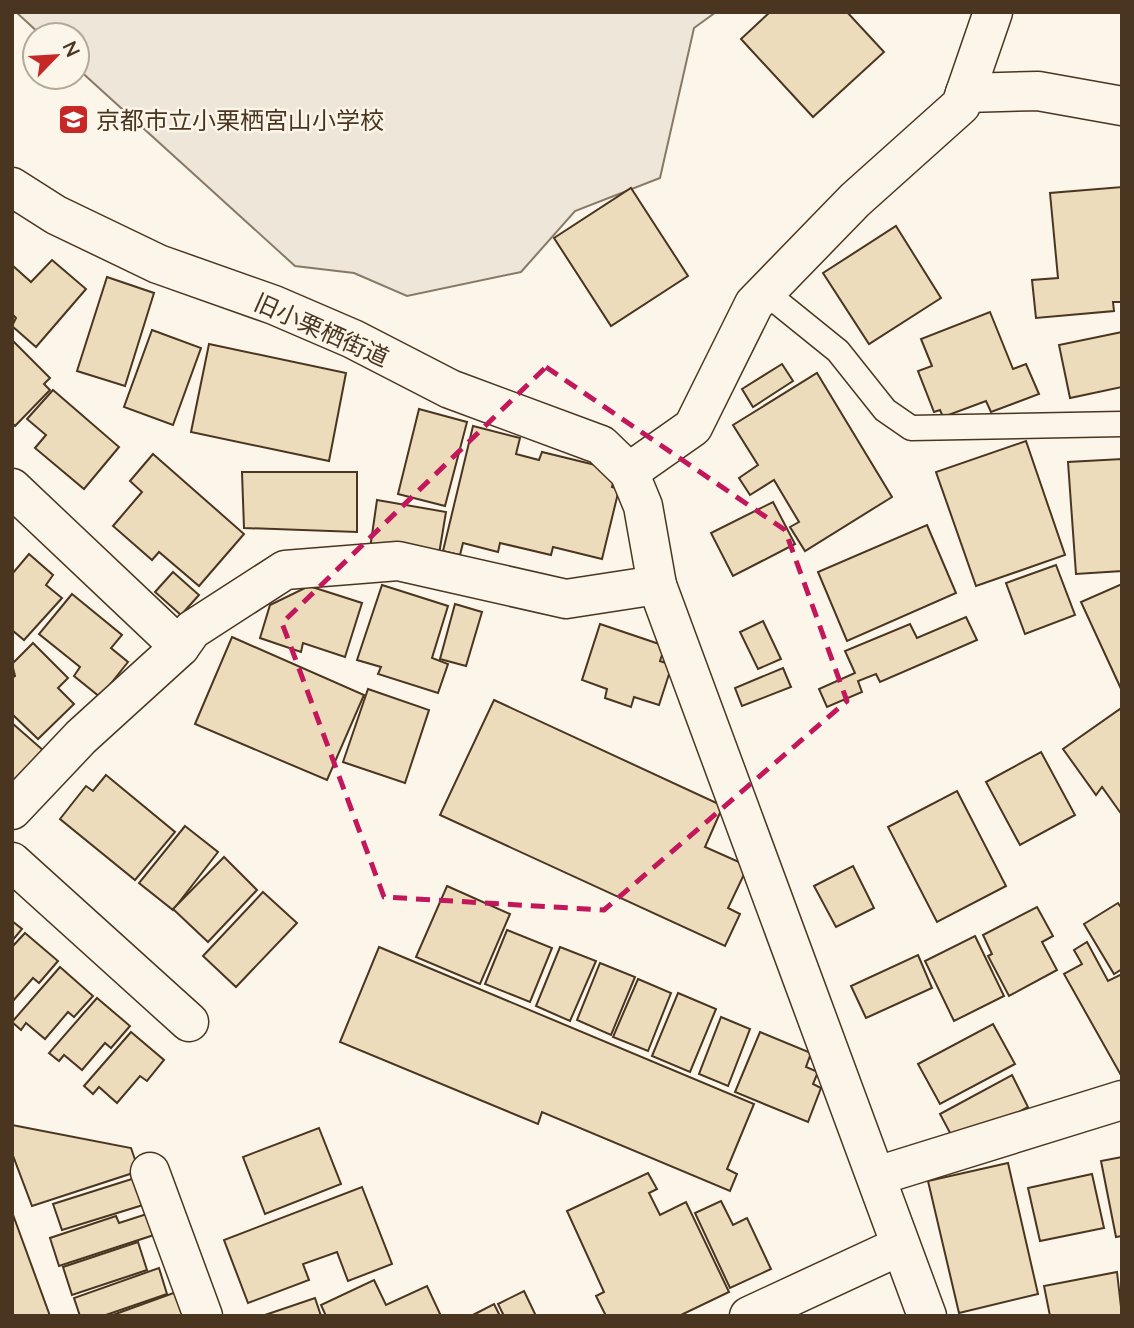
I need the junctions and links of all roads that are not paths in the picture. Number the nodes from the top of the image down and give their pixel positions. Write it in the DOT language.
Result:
graph roads {
  1 [pos="993,12"];
  2 [pos="965,93"];
  3 [pos="1122,106"];
  4 [pos="12,187"];
  5 [pos="765,292"];
  6 [pos="1122,424"];
  7 [pos="629,472"];
  8 [pos="12,488"];
  9 [pos="657,585"];
  10 [pos="180,647"];
  11 [pos="12,810"];
  12 [pos="12,862"];
  13 [pos="190,1022"];
  14 [pos="1122,1100"];
  15 [pos="150,1172"];
  16 [pos="877,1176"];
  17 [pos="900,1246"];
  18 [pos="203,1316"];
  19 [pos="749,1316"];
  20 [pos="927,1316"];
  1 -- 2 [label="street"];
  2 -- 3 [label="street"];
  2 -- 5 [label="street"];
  4 -- 7 [label="street, 旧小栗栖街道"];
  5 -- 6 [label="lane"];
  5 -- 7 [label="street"];
  7 -- 9 [label="street"];
  8 -- 10 [label="street"];
  9 -- 10 [label="street"];
  9 -- 16 [label="street"];
  10 -- 11 [label="street"];
  12 -- 13 [label="street"];
  14 -- 16 [label="street"];
  15 -- 18 [label="street"];
  16 -- 17 [label="street"];
  17 -- 19 [label="street"];
  17 -- 20 [label="street"];
}
